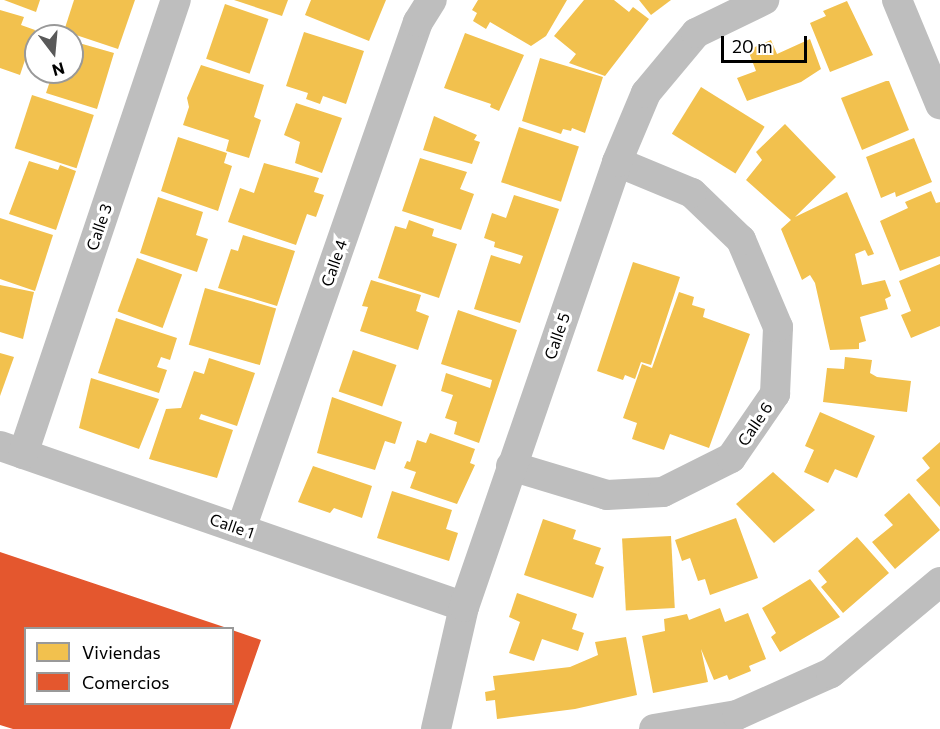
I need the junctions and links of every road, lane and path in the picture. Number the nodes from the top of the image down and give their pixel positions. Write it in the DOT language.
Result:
graph roads {
  1 [pos="176,0"];
  2 [pos="432,0"];
  3 [pos="764,0"];
  4 [pos="897,0"];
  5 [pos="940,104"];
  6 [pos="617,162"];
  7 [pos="11,450"];
  8 [pos="511,466"];
  9 [pos="241,529"];
  10 [pos="940,582"];
  11 [pos="464,607"];
  12 [pos="436,729"];
  13 [pos="654,729"];
  1 -- 7 [label="street, Calle 3"];
  2 -- 9 [label="street, Calle 4"];
  3 -- 6 [label="street, Calle 5"];
  4 -- 5 [label="street"];
  6 -- 8 [label="street, Calle 5"];
  6 -- 8 [label="street, Calle 6"];
  7 -- 9 [label="street, Calle 1"];
  8 -- 11 [label="street, Calle 5"];
  9 -- 11 [label="street, Calle 1"];
  10 -- 13 [label="street"];
  11 -- 12 [label="street, Calle 5"];
}
